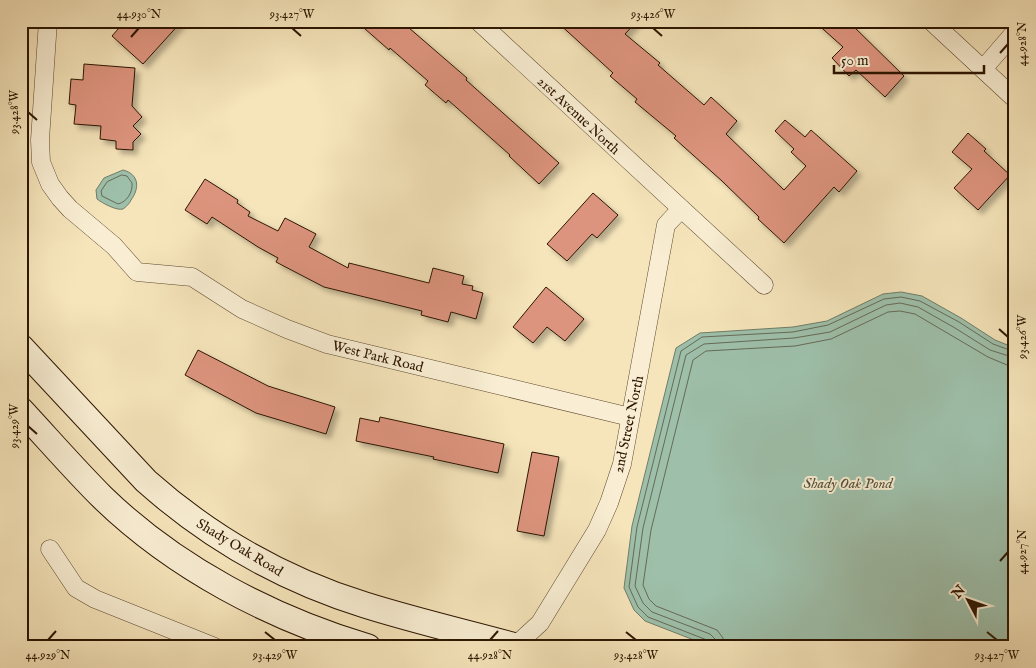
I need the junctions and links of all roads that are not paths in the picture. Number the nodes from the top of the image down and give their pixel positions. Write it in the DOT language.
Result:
graph roads {
  1 [pos="48,21"];
  2 [pos="478,21"];
  3 [pos="931,21"];
  4 [pos="1015,32"];
  5 [pos="983,68"];
  6 [pos="1015,99"];
  7 [pos="681,209"];
  8 [pos="764,285"];
  9 [pos="21,348"];
  10 [pos="21,410"];
  11 [pos="630,417"];
  12 [pos="50,549"];
  13 [pos="516,646"];
  14 [pos="215,647"];
  15 [pos="368,647"];
  1 -- 11 [label="street, West Park Road"];
  2 -- 7 [label="street, 21st Avenue North"];
  3 -- 5 [label="street"];
  4 -- 5 [label="street"];
  5 -- 6 [label="street"];
  7 -- 8 [label="street, 21st Avenue North"];
  7 -- 11 [label="street, 2nd Street North"];
  9 -- 13 [label="main road, Shady Oak Road"];
  10 -- 15 [label="main road"];
  11 -- 13 [label="street, 2nd Street North"];
  12 -- 14 [label="street"];
}
